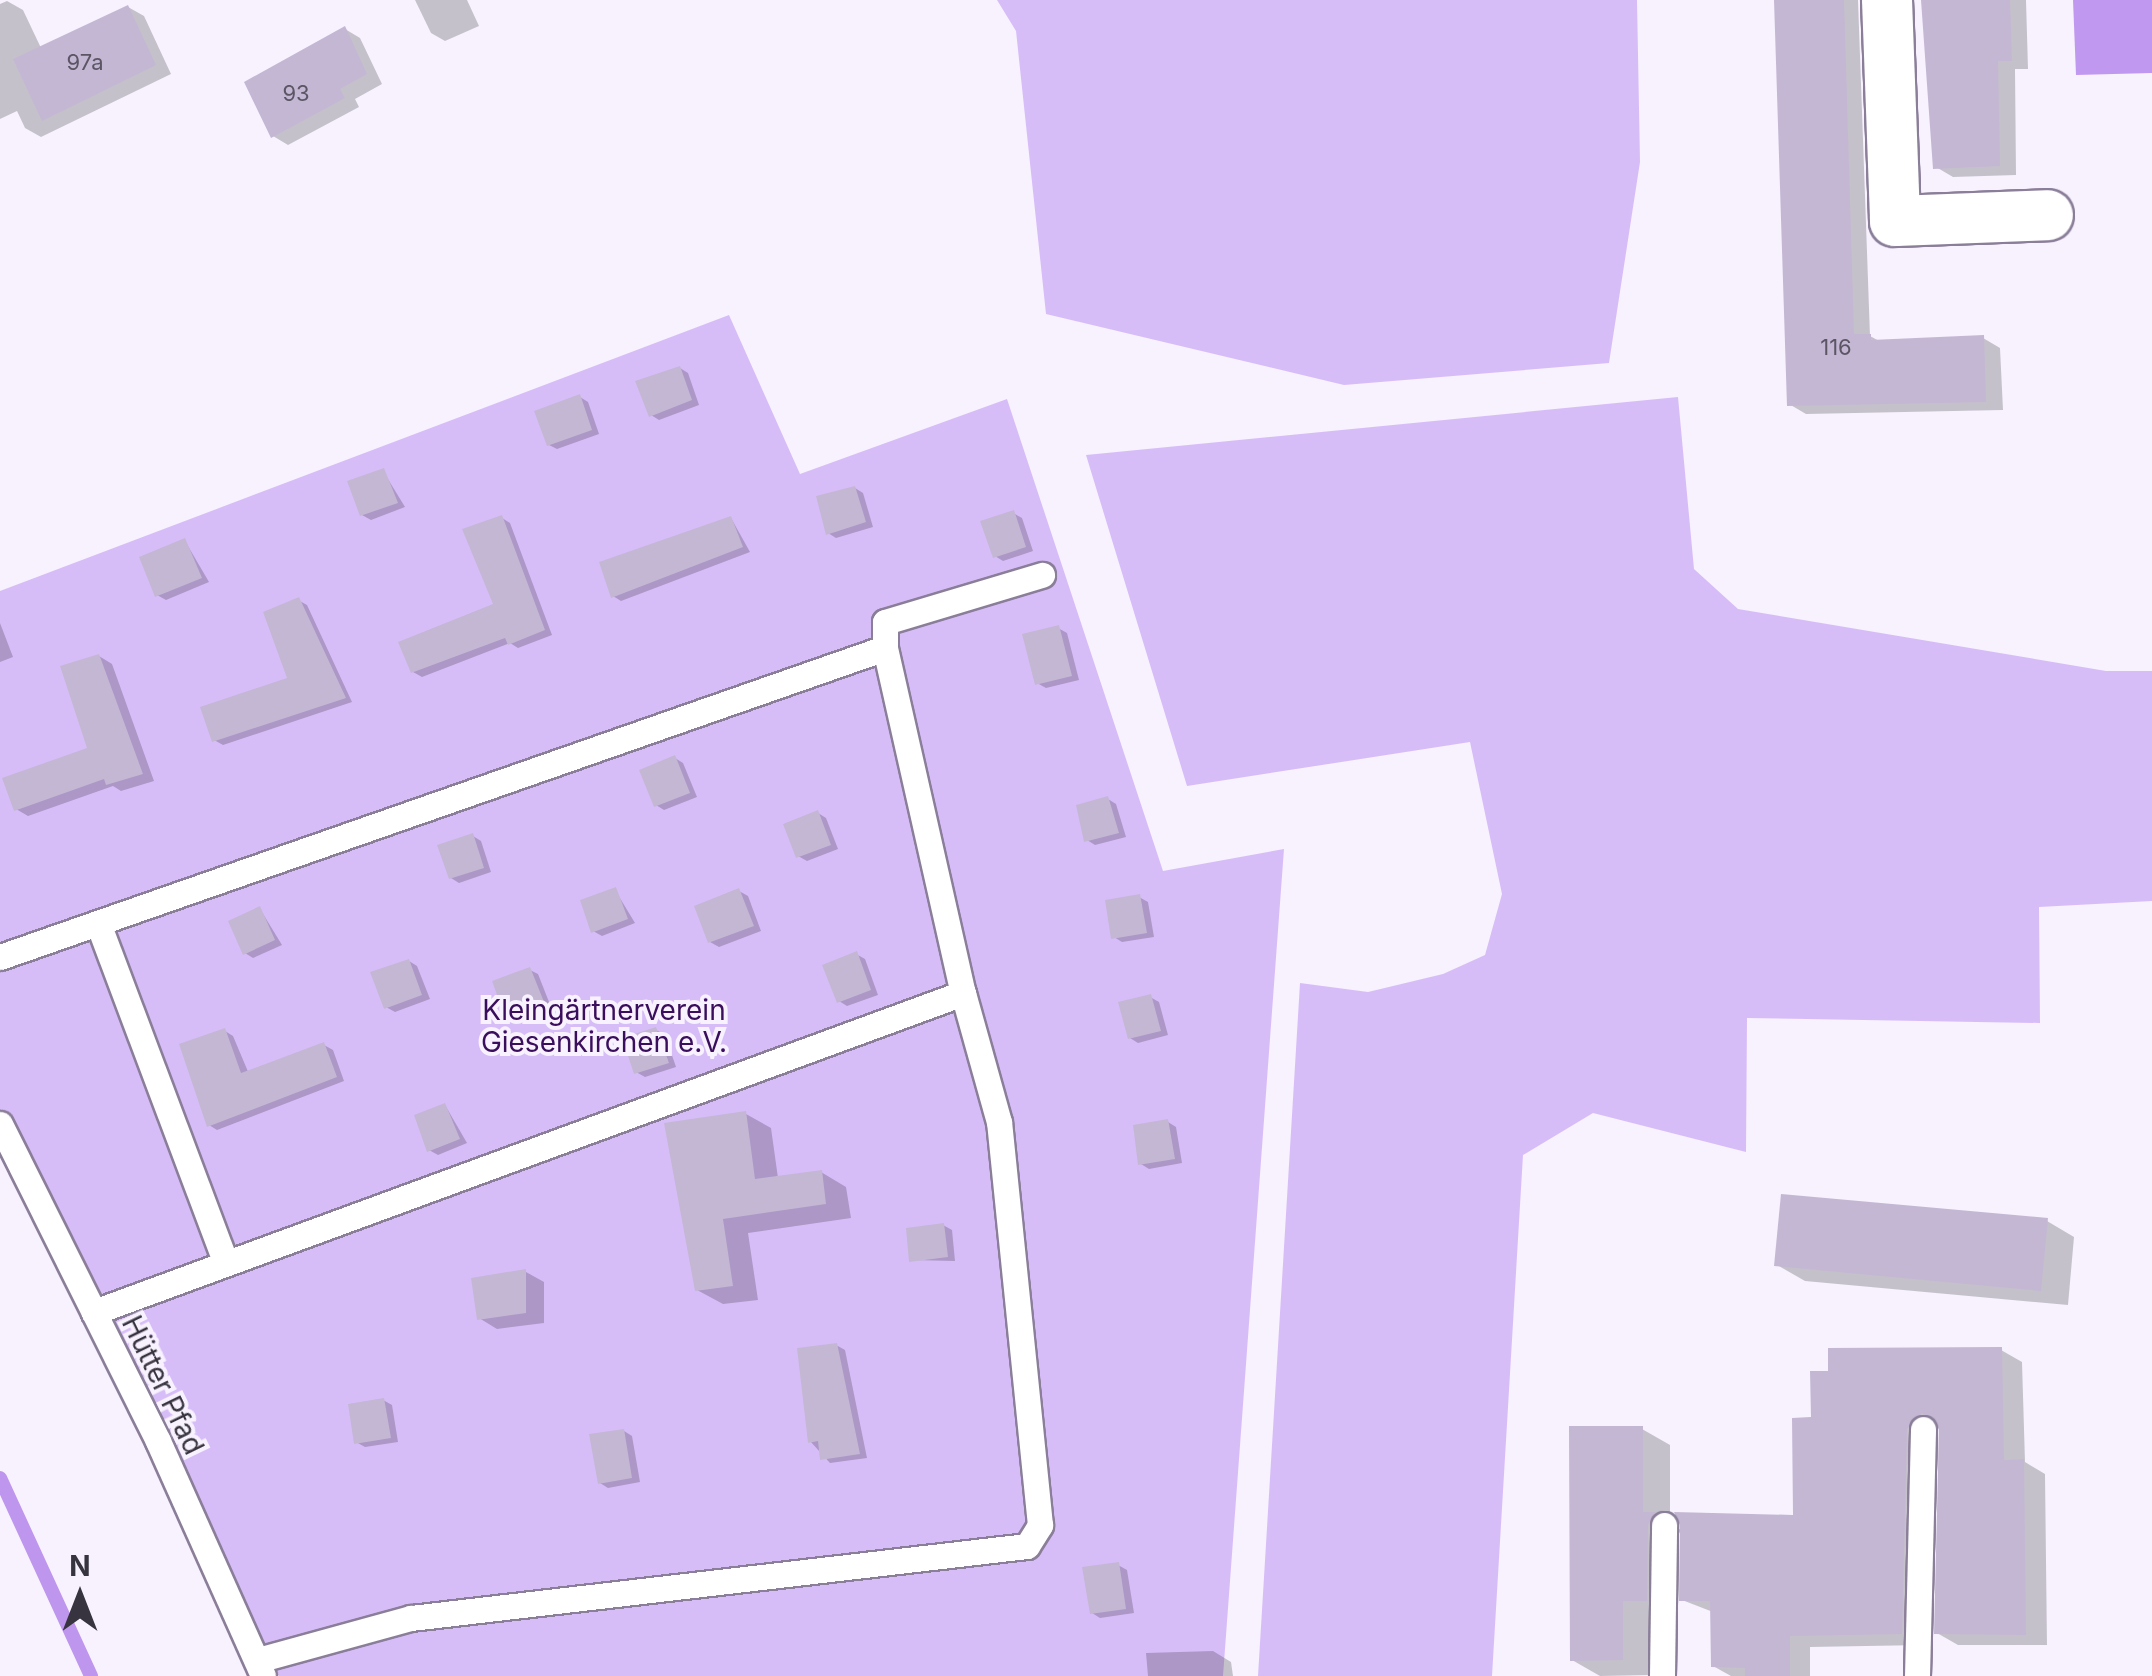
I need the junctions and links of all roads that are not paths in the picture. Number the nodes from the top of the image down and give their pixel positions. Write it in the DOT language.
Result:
graph roads {
  1 [pos="1887,0"];
  2 [pos="2048,216"];
  3 [pos="1042,575"];
  4 [pos="885,648"];
  5 [pos="98,923"];
  6 [pos="0,957"];
  7 [pos="964,993"];
  8 [pos="0,1124"];
  9 [pos="226,1263"];
  10 [pos="94,1312"];
  11 [pos="1923,1428"];
  12 [pos="1664,1525"];
  13 [pos="260,1668"];
  14 [pos="1662,1676"];
  15 [pos="1916,1676"];
  1 -- 2 [label="street"];
  3 -- 4 [label="lane"];
  4 -- 5 [label="lane"];
  4 -- 7 [label="lane"];
  5 -- 6 [label="lane"];
  5 -- 9 [label="lane"];
  7 -- 9 [label="lane"];
  7 -- 13 [label="lane"];
  8 -- 10 [label="lane, Hütter Pfad"];
  9 -- 10 [label="lane"];
  10 -- 13 [label="lane, Hütter Pfad"];
  11 -- 15 [label="lane"];
  12 -- 14 [label="lane"];
}
